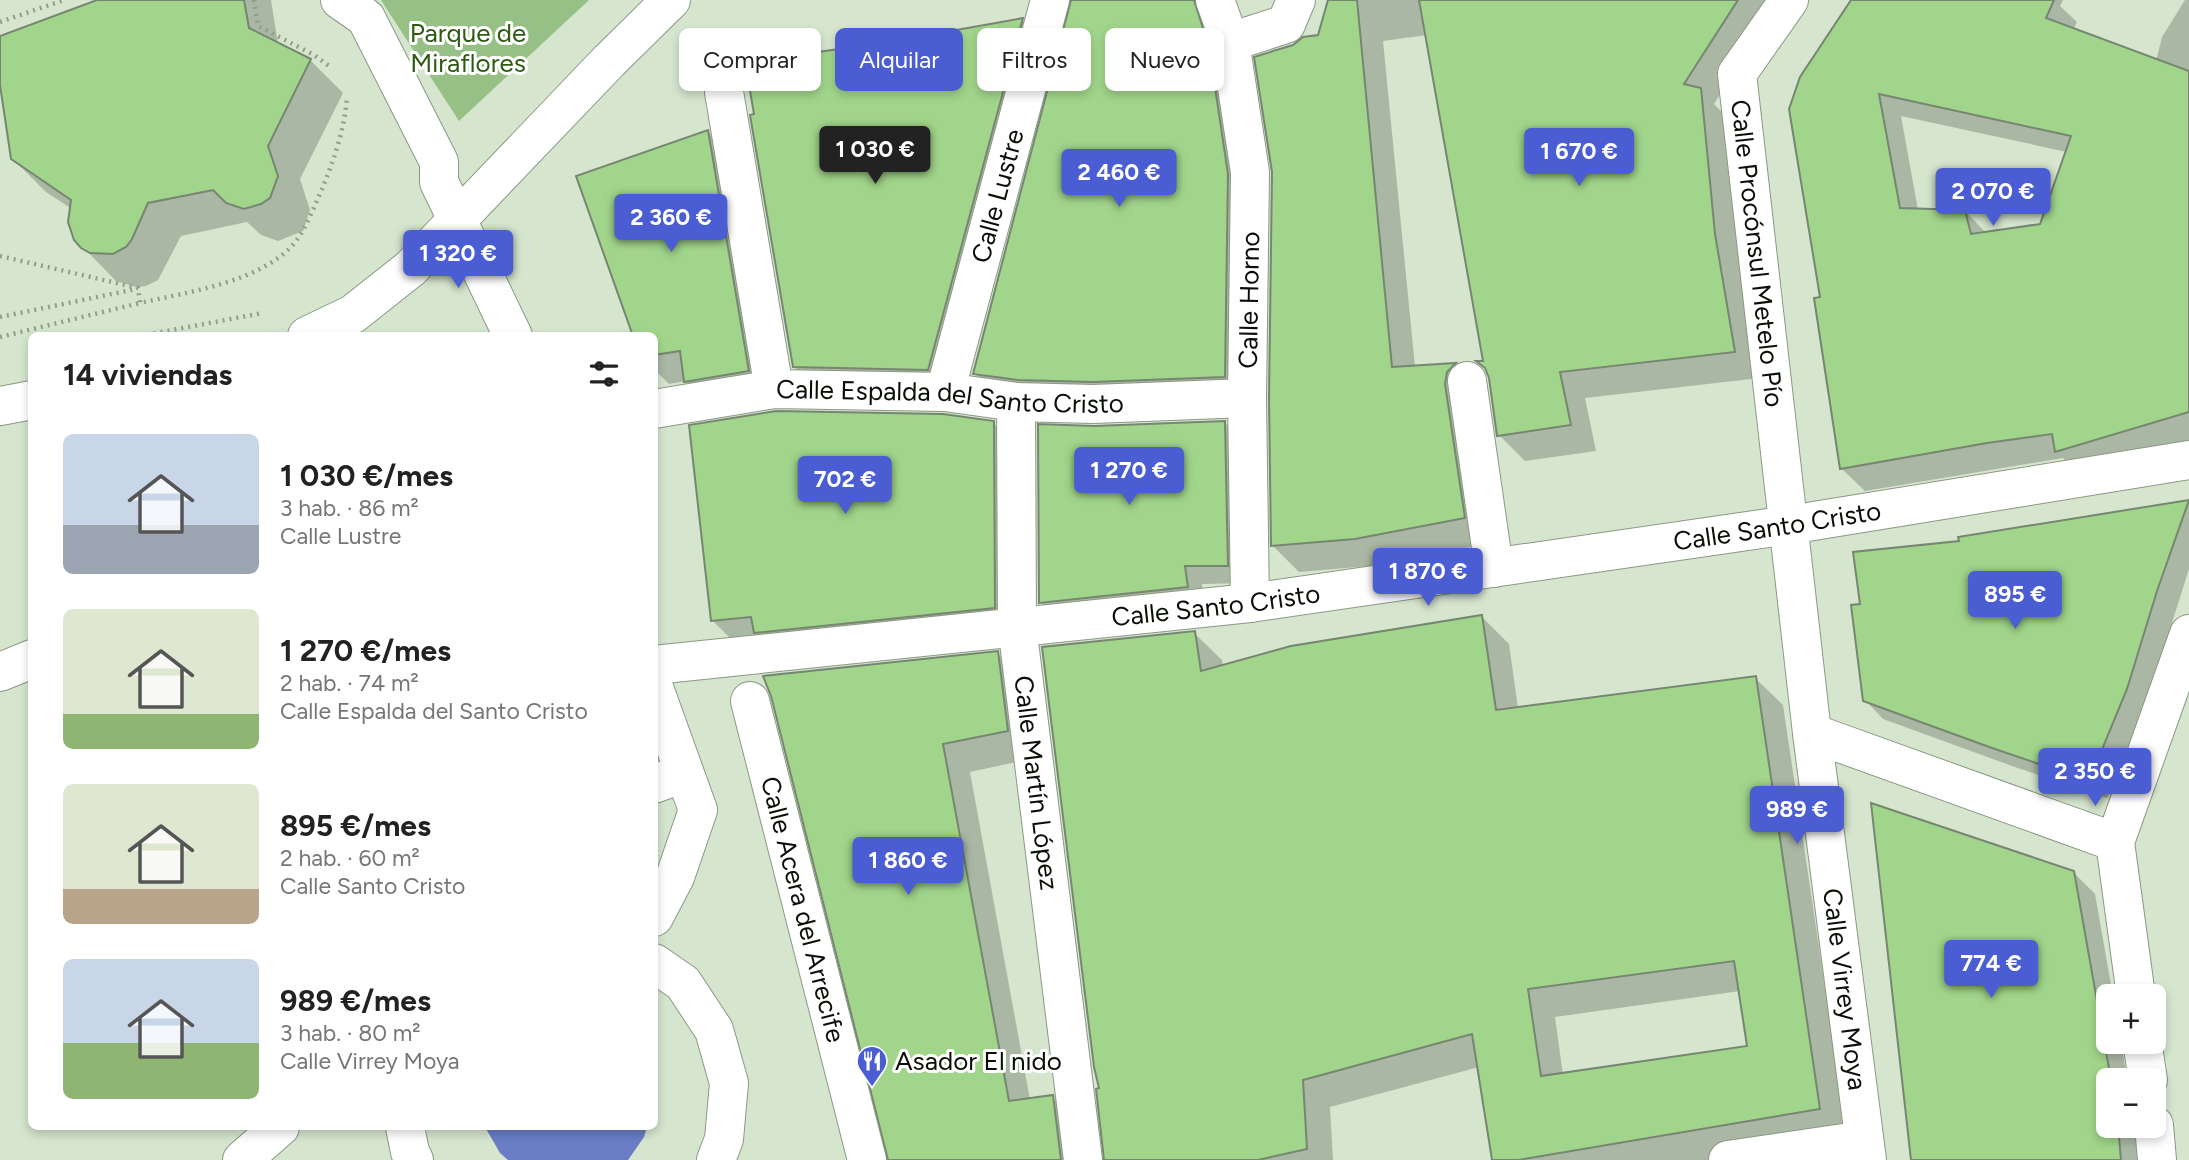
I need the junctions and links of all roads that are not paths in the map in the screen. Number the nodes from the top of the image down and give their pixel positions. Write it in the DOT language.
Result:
graph roads {
  1 [pos="340,0"];
  2 [pos="671,0"];
  3 [pos="1050,0"];
  4 [pos="1215,0"];
  5 [pos="1296,0"];
  6 [pos="1789,0"];
  7 [pos="1230,42"];
  8 [pos="724,92"];
  9 [pos="457,219"];
  10 [pos="315,332"];
  11 [pos="511,332"];
  12 [pos="1467,381"];
  13 [pos="774,388"];
  14 [pos="945,392"];
  15 [pos="1247,398"];
  16 [pos="28,401"];
  17 [pos="1016,402"];
  18 [pos="0,406"];
  19 [pos="658,407"];
  20 [pos="2189,460"];
  21 [pos="1789,525"];
  22 [pos="1494,568"];
  23 [pos="1250,603"];
  24 [pos="1017,626"];
  25 [pos="2189,634"];
  26 [pos="28,662"];
  27 [pos="658,665"];
  28 [pos="0,672"];
  29 [pos="750,701"];
  30 [pos="658,712"];
  31 [pos="1812,733"];
  32 [pos="669,778"];
  33 [pos="2115,842"];
  34 [pos="658,909"];
  35 [pos="658,966"];
  36 [pos="2134,984"];
  37 [pos="277,1130"];
  38 [pos="406,1130"];
  39 [pos="2155,1138"];
  40 [pos="1866,1150"];
  41 [pos="725,1153"];
  42 [pos="242,1160"];
  43 [pos="414,1160"];
  44 [pos="867,1160"];
  45 [pos="1083,1160"];
  46 [pos="1728,1160"];
  47 [pos="2157,1160"];
  1 -- 9 [label="street"];
  2 -- 9 [label="street"];
  3 -- 14 [label="street, Calle Lustre"];
  4 -- 7 [label="street, Calle Horno"];
  5 -- 7 [label="street"];
  6 -- 21 [label="street, Calle Procónsul Metelo Pío"];
  7 -- 15 [label="street, Calle Horno"];
  8 -- 13 [label="street"];
  9 -- 10 [label="street"];
  9 -- 11 [label="street"];
  12 -- 22 [label="street"];
  13 -- 14 [label="street, Calle Espalda del Santo Cristo"];
  13 -- 19 [label="street, Calle Espalda del Santo Cristo"];
  14 -- 17 [label="street, Calle Espalda del Santo Cristo"];
  15 -- 17 [label="street, Calle Espalda del Santo Cristo"];
  15 -- 23 [label="street, Calle Horno"];
  16 -- 18 [label="street"];
  17 -- 24 [label="street, Calle Martín López"];
  20 -- 21 [label="street, Calle Santo Cristo"];
  21 -- 22 [label="street, Calle Santo Cristo"];
  21 -- 31 [label="street, Calle Virrey Moya"];
  22 -- 23 [label="street, Calle Santo Cristo"];
  23 -- 24 [label="street, Calle Santo Cristo"];
  24 -- 27 [label="street, Calle Santo Cristo"];
  24 -- 45 [label="street, Calle Martín López"];
  25 -- 33 [label="street"];
  26 -- 28 [label="street"];
  29 -- 44 [label="street, Calle Acera del Arrecife"];
  30 -- 32 [label="street"];
  31 -- 33 [label="street"];
  31 -- 40 [label="street, Calle Virrey Moya"];
  32 -- 34 [label="street"];
  33 -- 36 [label="street"];
  35 -- 41 [label="street"];
  37 -- 42 [label="street"];
  38 -- 43 [label="street"];
  39 -- 47 [label="street"];
  40 -- 46 [label="street"];
}
